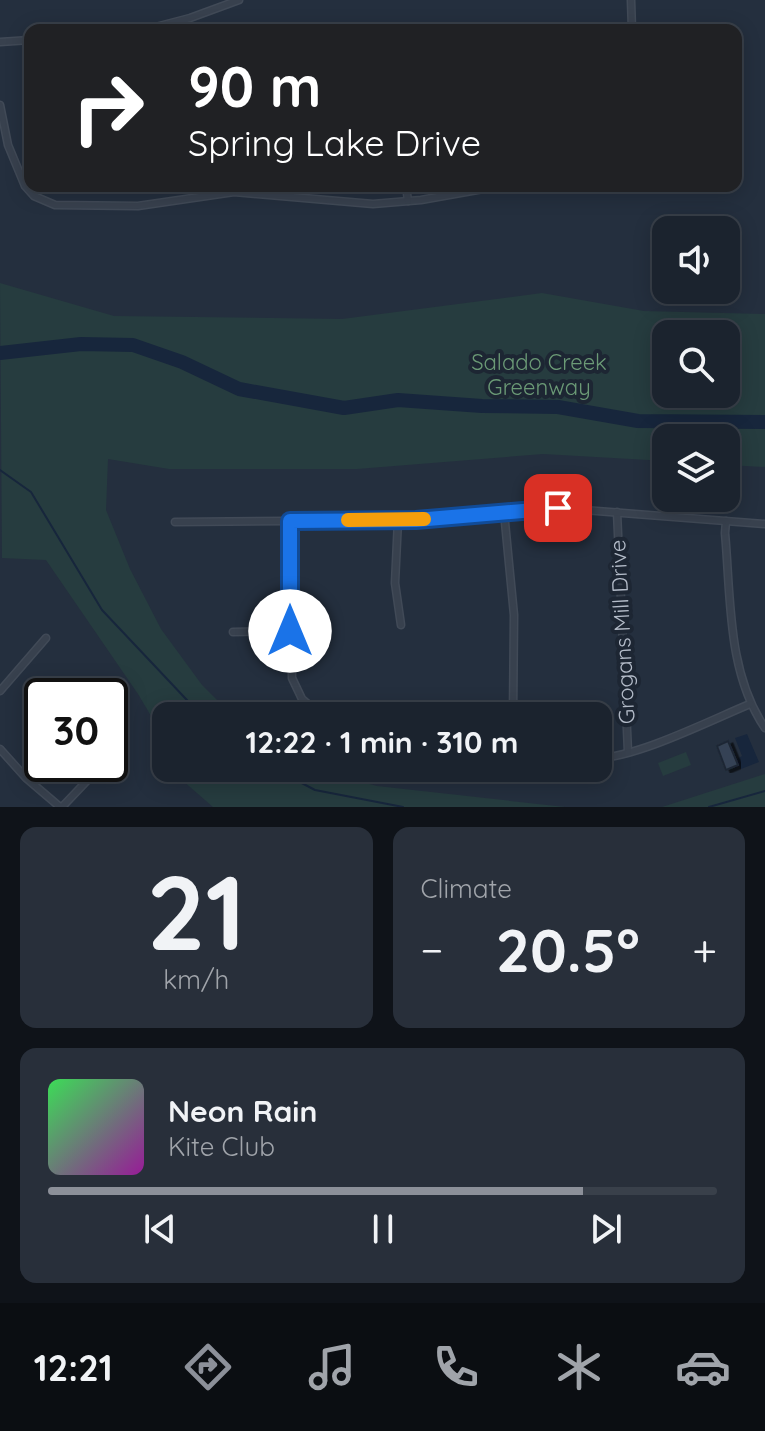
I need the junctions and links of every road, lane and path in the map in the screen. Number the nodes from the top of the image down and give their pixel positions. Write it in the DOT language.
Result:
graph roads {
  1 [pos="239,0"];
  2 [pos="631,0"];
  3 [pos="167,24"];
  4 [pos="632,24"];
  5 [pos="24,40"];
  6 [pos="0,42"];
  7 [pos="0,105"];
  8 [pos="24,184"];
  9 [pos="30,192"];
  10 [pos="234,192"];
  11 [pos="234,192"];
  12 [pos="407,192"];
  13 [pos="463,192"];
  14 [pos="408,201"];
  15 [pos="504,512"];
  16 [pos="617,512"];
  17 [pos="398,520"];
  18 [pos="290,521"];
  19 [pos="726,521"];
  20 [pos="175,522"];
  21 [pos="765,524"];
  22 [pos="401,625"];
  23 [pos="290,631"];
  24 [pos="233,632"];
  25 [pos="46,638"];
  26 [pos="0,691"];
  27 [pos="306,702"];
  28 [pos="513,702"];
  29 [pos="750,704"];
  30 [pos="765,728"];
  31 [pos="0,749"];
  32 [pos="628,752"];
  33 [pos="612,755"];
  34 [pos="85,782"];
  35 [pos="61,807"];
  1 -- 3 [label="street"];
  2 -- 4 [label="street"];
  5 -- 6 [label="street"];
  7 -- 8 [label="street"];
  9 -- 10 [label="street"];
  11 -- 14 [label="street"];
  12 -- 14 [label="street"];
  13 -- 14 [label="street"];
  15 -- 16 [label="street"];
  15 -- 17 [label="street"];
  15 -- 28 [label="street"];
  16 -- 19 [label="street"];
  16 -- 32 [label="street, Grogans Mill Drive"];
  17 -- 18 [label="street"];
  17 -- 22 [label="street"];
  18 -- 20 [label="street"];
  18 -- 23 [label="street"];
  19 -- 21 [label="street"];
  19 -- 29 [label="street"];
  23 -- 24 [label="street"];
  23 -- 27 [label="street"];
  25 -- 26 [label="street"];
  29 -- 30 [label="street"];
  29 -- 32 [label="street"];
  31 -- 35 [label="street"];
  32 -- 33 [label="street"];
  34 -- 35 [label="street"];
}
